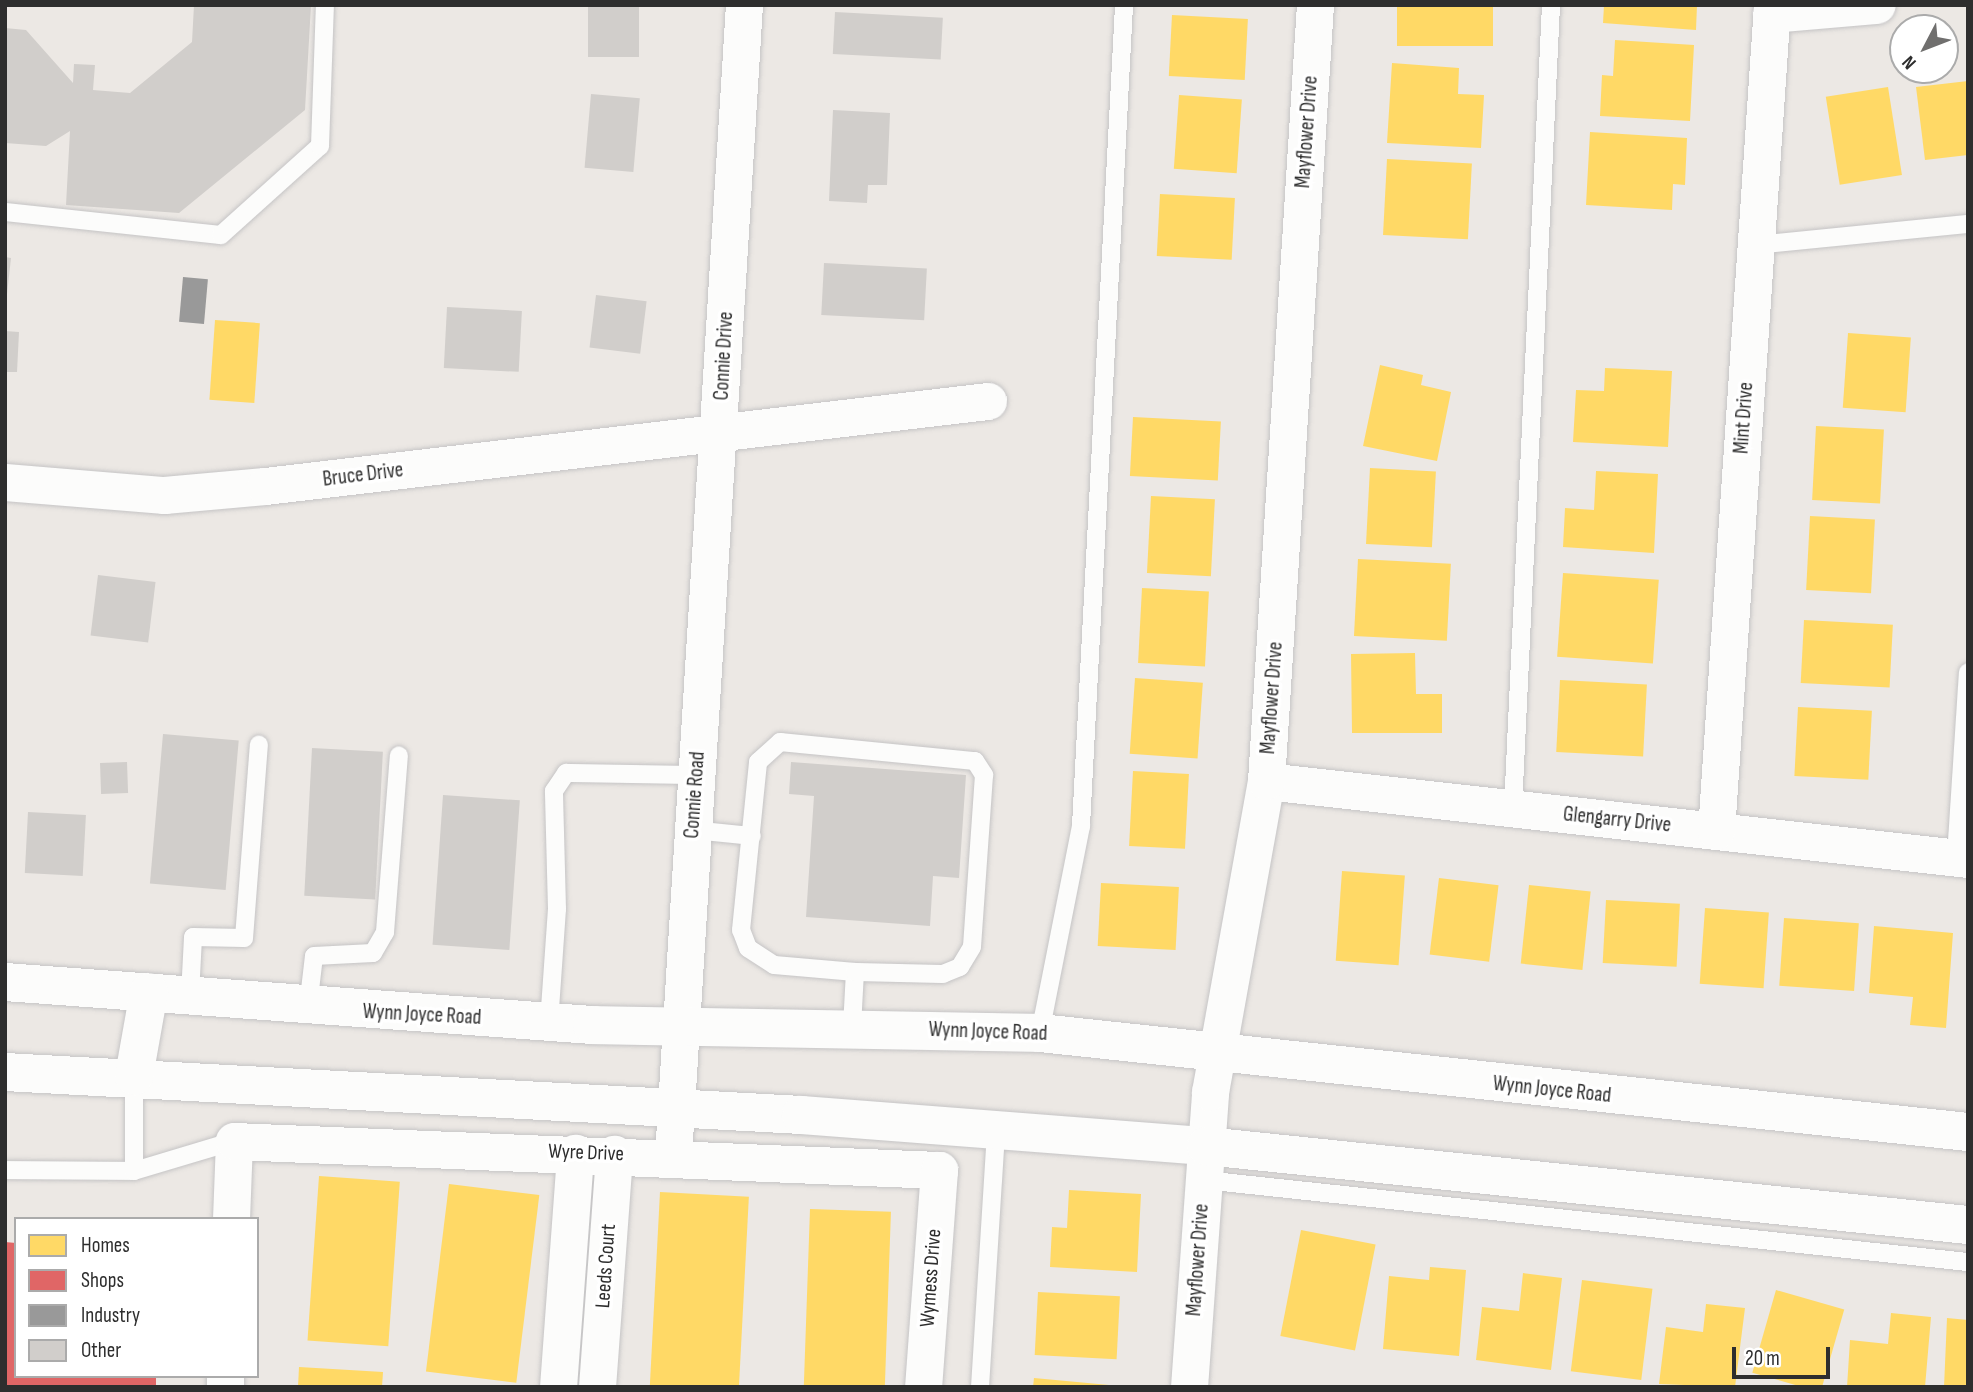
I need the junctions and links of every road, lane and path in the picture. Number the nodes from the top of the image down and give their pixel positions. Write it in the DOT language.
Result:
graph roads {
  1 [pos="325,5"];
  2 [pos="744,5"];
  3 [pos="1124,5"];
  4 [pos="1315,5"];
  5 [pos="1551,5"];
  6 [pos="1877,5"];
  7 [pos="1771,10"];
  8 [pos="5,212"];
  9 [pos="1968,224"];
  10 [pos="1756,245"];
  11 [pos="988,401"];
  12 [pos="719,435"];
  13 [pos="5,482"];
  14 [pos="1968,673"];
  15 [pos="259,745"];
  16 [pos="399,756"];
  17 [pos="697,775"];
  18 [pos="1266,781"];
  19 [pos="1513,808"];
  20 [pos="693,830"];
  21 [pos="1716,831"];
  22 [pos="752,836"];
  23 [pos="1962,858"];
  24 [pos="855,972"];
  25 [pos="5,982"];
  26 [pos="149,992"];
  27 [pos="190,995"];
  28 [pos="308,1007"];
  29 [pos="549,1023"];
  30 [pos="680,1025"];
  31 [pos="852,1027"];
  32 [pos="1040,1033"];
  33 [pos="1218,1053"];
  34 [pos="5,1072"];
  35 [pos="134,1076"];
  36 [pos="673,1108"];
  37 [pos="996,1130"];
  38 [pos="1968,1132"];
  39 [pos="234,1141"];
  40 [pos="575,1153"];
  41 [pos="614,1154"];
  42 [pos="673,1155"];
  43 [pos="1205,1163"];
  44 [pos="5,1170"];
  45 [pos="939,1170"];
  46 [pos="134,1171"];
  47 [pos="231,1217"];
  48 [pos="1968,1225"];
  49 [pos="1968,1262"];
  50 [pos="558,1381"];
  51 [pos="597,1382"];
  52 [pos="923,1387"];
  53 [pos="980,1387"];
  54 [pos="1189,1387"];
  1 -- 8 [label="lane"];
  2 -- 12 [label="street, Connie Drive"];
  3 -- 32 [label="lane"];
  4 -- 18 [label="street, Mayflower Drive"];
  5 -- 19 [label="lane"];
  6 -- 7 [label="street"];
  7 -- 10 [label="street, Mint Drive"];
  9 -- 10 [label="lane"];
  10 -- 21 [label="street, Mint Drive"];
  11 -- 12 [label="street"];
  12 -- 13 [label="street, Bruce Drive"];
  12 -- 17 [label="street, Connie Road"];
  14 -- 23 [label="lane"];
  15 -- 27 [label="lane"];
  16 -- 28 [label="lane"];
  17 -- 20 [label="street, Connie Road"];
  17 -- 29 [label="lane"];
  18 -- 19 [label="street, Glengarry Drive"];
  18 -- 33 [label="street, Mayflower Drive"];
  19 -- 21 [label="street, Glengarry Drive"];
  20 -- 22 [label="lane"];
  20 -- 30 [label="street, Connie Road"];
  21 -- 23 [label="street, Glengarry Drive"];
  22 -- 24 [label="lane"];
  22 -- 24 [label="lane"];
  24 -- 31 [label="lane"];
  25 -- 26 [label="main road, Wynn Joyce Road"];
  26 -- 27 [label="main road, Wynn Joyce Road"];
  26 -- 35 [label="main road"];
  27 -- 28 [label="main road, Wynn Joyce Road"];
  28 -- 29 [label="main road, Wynn Joyce Road"];
  29 -- 30 [label="main road, Wynn Joyce Road"];
  30 -- 31 [label="main road, Wynn Joyce Road"];
  30 -- 36 [label="street, Connie Road"];
  31 -- 32 [label="main road, Wynn Joyce Road"];
  32 -- 33 [label="main road, Wynn Joyce Road"];
  33 -- 38 [label="main road, Wynn Joyce Road"];
  33 -- 43 [label="street, Mayflower Drive"];
  34 -- 35 [label="main road"];
  35 -- 36 [label="main road"];
  35 -- 46 [label="lane"];
  36 -- 37 [label="main road"];
  36 -- 42 [label="street, Connie Road"];
  37 -- 43 [label="main road"];
  37 -- 53 [label="lane"];
  39 -- 40 [label="street, Wyre Drive"];
  39 -- 46 [label="lane"];
  39 -- 47 [label="street"];
  40 -- 41 [label="street, Wyre Drive"];
  40 -- 50 [label="street, Leeds Court"];
  41 -- 42 [label="street, Wyre Drive"];
  41 -- 51 [label="street, Leeds Court"];
  42 -- 45 [label="street, Wyre Drive"];
  43 -- 48 [label="main road"];
  43 -- 49 [label="lane"];
  43 -- 54 [label="street, Mayflower Drive"];
  44 -- 46 [label="lane"];
  45 -- 52 [label="street, Wymess Drive"];
  50 -- 51 [label="street, Leeds Court"];
}
